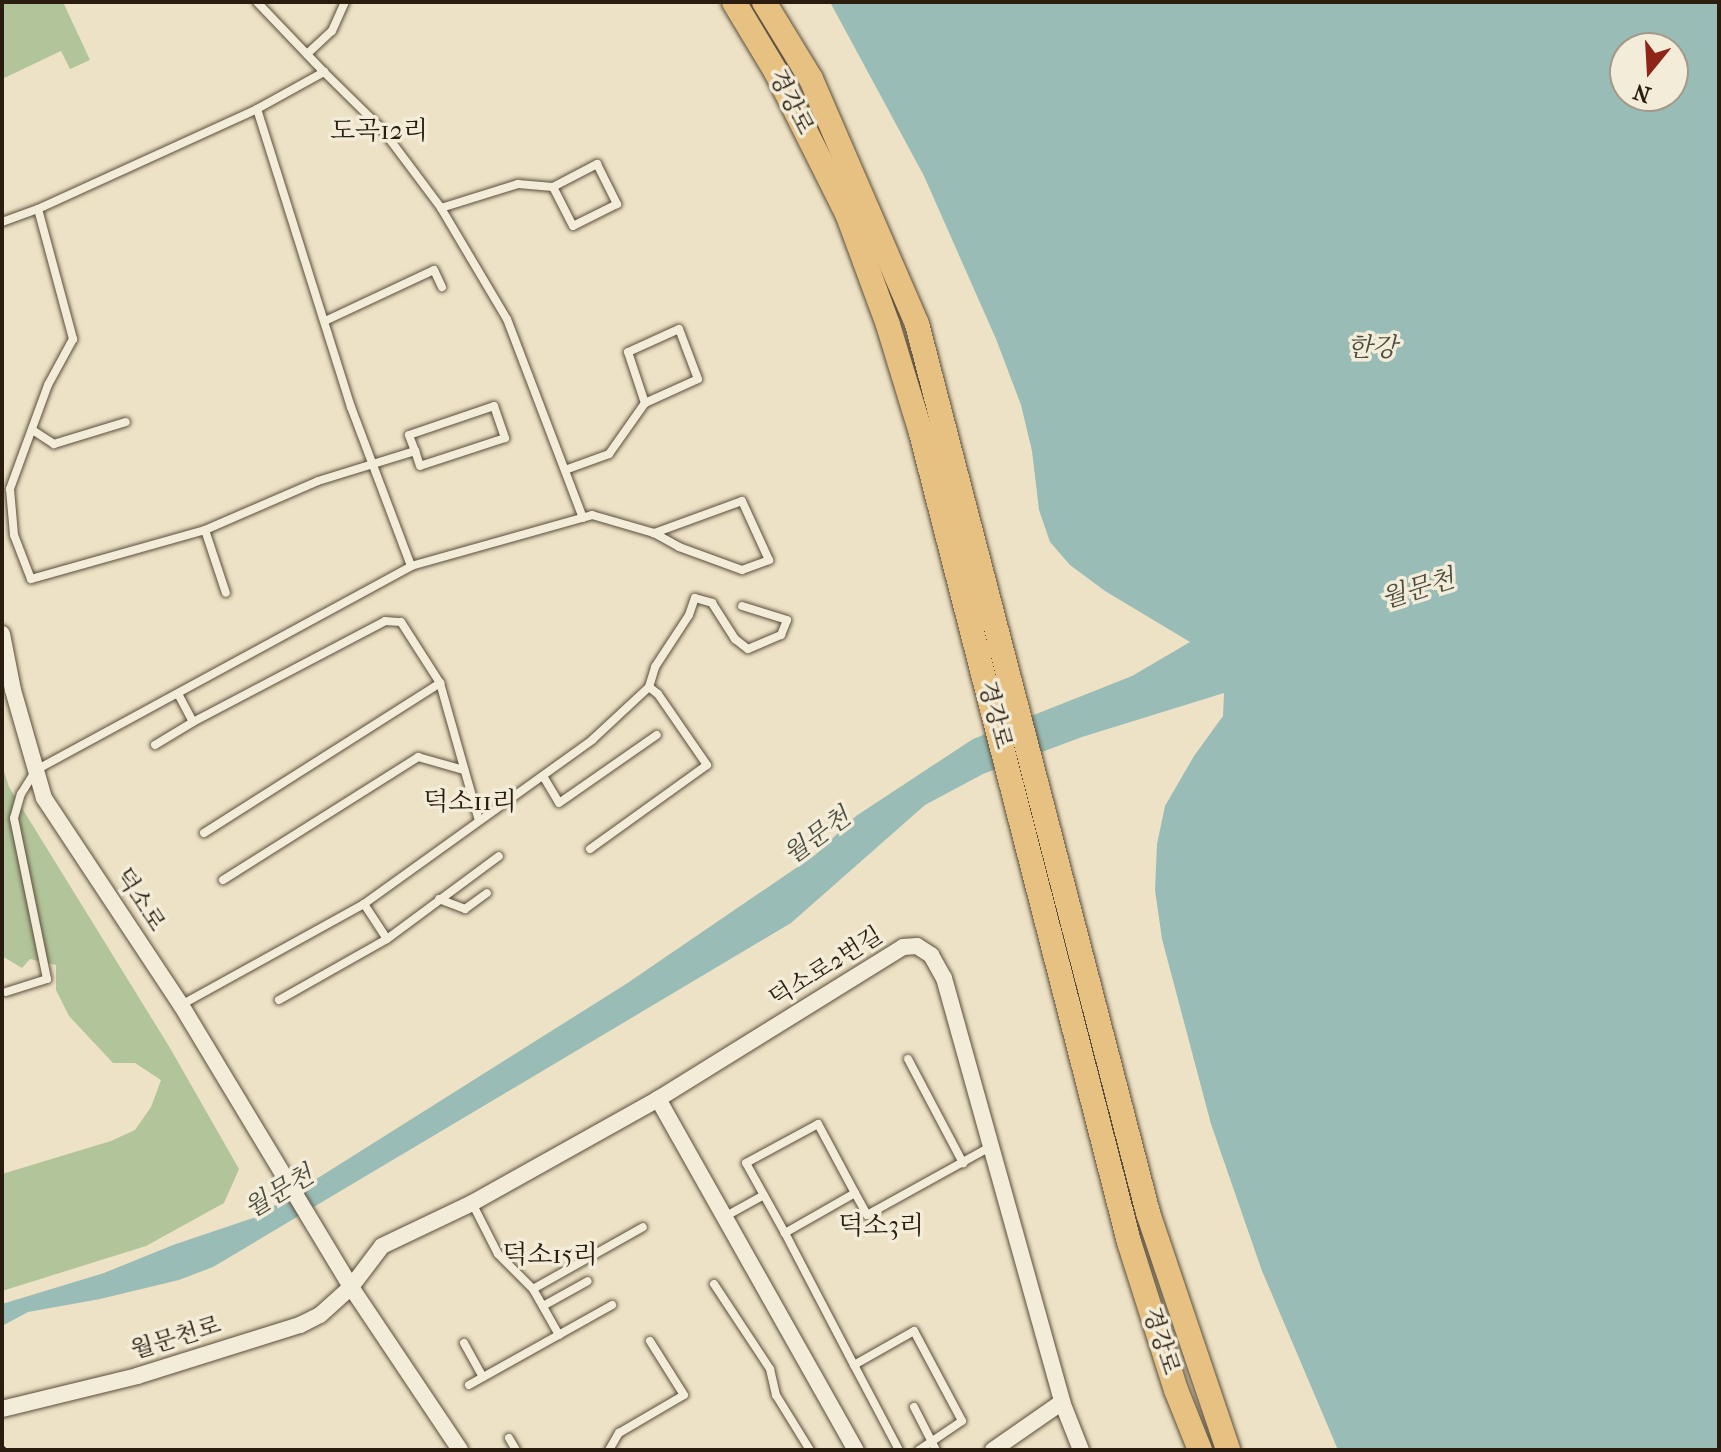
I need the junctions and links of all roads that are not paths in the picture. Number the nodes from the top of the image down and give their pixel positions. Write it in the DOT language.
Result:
graph roads {
  1 [pos="257,2"];
  2 [pos="345,2"];
  3 [pos="734,2"];
  4 [pos="764,2"];
  5 [pos="307,54"];
  6 [pos="324,72"];
  7 [pos="257,109"];
  8 [pos="553,187"];
  9 [pos="441,208"];
  10 [pos="38,209"];
  11 [pos="2,222"];
  12 [pos="442,287"];
  13 [pos="325,321"];
  14 [pos="645,403"];
  15 [pos="126,422"];
  16 [pos="34,431"];
  17 [pos="415,451"];
  18 [pos="371,466"];
  19 [pos="565,470"];
  20 [pos="583,518"];
  21 [pos="205,530"];
  22 [pos="654,533"];
  23 [pos="411,566"];
  24 [pos="226,593"];
  25 [pos="742,606"];
  26 [pos="2,634"];
  27 [pos="440,683"];
  28 [pos="649,687"];
  29 [pos="178,694"];
  30 [pos="193,722"];
  31 [pos="657,735"];
  32 [pos="155,745"];
  33 [pos="36,770"];
  34 [pos="464,770"];
  35 [pos="543,776"];
  36 [pos="479,821"];
  37 [pos="204,833"];
  38 [pos="590,849"];
  39 [pos="499,856"];
  40 [pos="223,880"];
  41 [pos="487,893"];
  42 [pos="439,899"];
  43 [pos="364,904"];
  44 [pos="387,939"];
  45 [pos="6,992"];
  46 [pos="279,1000"];
  47 [pos="181,1005"];
  48 [pos="908,1059"];
  49 [pos="658,1099"];
  50 [pos="990,1147"];
  51 [pos="963,1163"];
  52 [pos="855,1193"];
  53 [pos="764,1195"];
  54 [pos="472,1203"];
  55 [pos="726,1216"];
  56 [pos="643,1227"];
  57 [pos="785,1233"];
  58 [pos="588,1281"];
  59 [pos="714,1284"];
  60 [pos="351,1287"];
  61 [pos="533,1289"];
  62 [pos="612,1305"];
  63 [pos="543,1306"];
  64 [pos="559,1335"];
  65 [pos="650,1341"];
  66 [pos="464,1343"];
  67 [pos="854,1365"];
  68 [pos="483,1377"];
  69 [pos="469,1385"];
  70 [pos="1062,1402"];
  71 [pos="914,1407"];
  72 [pos="2,1409"];
  73 [pos="509,1438"];
  74 [pos="934,1446"];
  75 [pos="460,1450"];
  76 [pos="516,1450"];
  77 [pos="609,1450"];
  78 [pos="810,1450"];
  79 [pos="856,1450"];
  80 [pos="899,1450"];
  81 [pos="919,1450"];
  82 [pos="993,1450"];
  83 [pos="1081,1450"];
  84 [pos="1200,1450"];
  85 [pos="1228,1450"];
  1 -- 5 [label="lane"];
  2 -- 5 [label="lane"];
  3 -- 84 [label="main road, 경강로"];
  4 -- 85 [label="main road, 경강로"];
  5 -- 6 [label="lane"];
  6 -- 7 [label="lane"];
  6 -- 9 [label="lane"];
  7 -- 10 [label="lane"];
  7 -- 13 [label="lane"];
  8 -- 8 [label="lane"];
  8 -- 9 [label="lane"];
  9 -- 19 [label="lane"];
  10 -- 11 [label="lane"];
  10 -- 16 [label="lane"];
  12 -- 13 [label="lane"];
  13 -- 18 [label="lane"];
  14 -- 14 [label="lane"];
  14 -- 19 [label="lane"];
  15 -- 16 [label="lane"];
  16 -- 21 [label="lane"];
  17 -- 17 [label="lane"];
  17 -- 18 [label="lane"];
  18 -- 21 [label="lane"];
  18 -- 23 [label="lane"];
  19 -- 20 [label="lane"];
  20 -- 22 [label="lane"];
  20 -- 23 [label="lane"];
  21 -- 24 [label="lane"];
  22 -- 22 [label="lane"];
  23 -- 29 [label="lane"];
  25 -- 28 [label="lane"];
  26 -- 33 [label="street, 덕소로"];
  27 -- 30 [label="lane"];
  27 -- 34 [label="lane"];
  27 -- 37 [label="lane"];
  28 -- 35 [label="lane"];
  28 -- 38 [label="lane"];
  29 -- 30 [label="lane"];
  29 -- 33 [label="lane"];
  30 -- 32 [label="lane"];
  31 -- 35 [label="lane"];
  33 -- 45 [label="lane"];
  33 -- 47 [label="street, 덕소로"];
  34 -- 36 [label="lane"];
  34 -- 40 [label="lane"];
  35 -- 36 [label="lane"];
  36 -- 43 [label="lane"];
  39 -- 42 [label="lane"];
  41 -- 42 [label="lane"];
  42 -- 44 [label="lane"];
  43 -- 44 [label="lane"];
  43 -- 47 [label="lane"];
  44 -- 46 [label="lane"];
  47 -- 60 [label="street, 덕소로"];
  48 -- 51 [label="lane"];
  49 -- 50 [label="street, 덕소로2번길"];
  49 -- 54 [label="street, 덕소로2번길"];
  49 -- 55 [label="street"];
  50 -- 51 [label="lane"];
  50 -- 70 [label="street, 덕소로2번길"];
  51 -- 52 [label="lane"];
  52 -- 53 [label="lane"];
  52 -- 57 [label="lane"];
  53 -- 55 [label="lane"];
  53 -- 57 [label="lane"];
  54 -- 60 [label="street, 덕소로2번길"];
  54 -- 61 [label="lane"];
  55 -- 79 [label="street"];
  56 -- 61 [label="lane"];
  57 -- 67 [label="lane"];
  58 -- 63 [label="lane"];
  59 -- 78 [label="lane"];
  60 -- 72 [label="street, 월문천로"];
  60 -- 75 [label="street"];
  61 -- 63 [label="lane"];
  62 -- 64 [label="lane"];
  63 -- 64 [label="lane"];
  64 -- 68 [label="lane"];
  65 -- 77 [label="lane"];
  66 -- 68 [label="lane"];
  67 -- 74 [label="lane"];
  67 -- 80 [label="lane"];
  68 -- 69 [label="lane"];
  70 -- 82 [label="street"];
  70 -- 83 [label="street, 덕소로2번길"];
  71 -- 74 [label="lane"];
  73 -- 76 [label="lane"];
  74 -- 81 [label="lane"];
}
